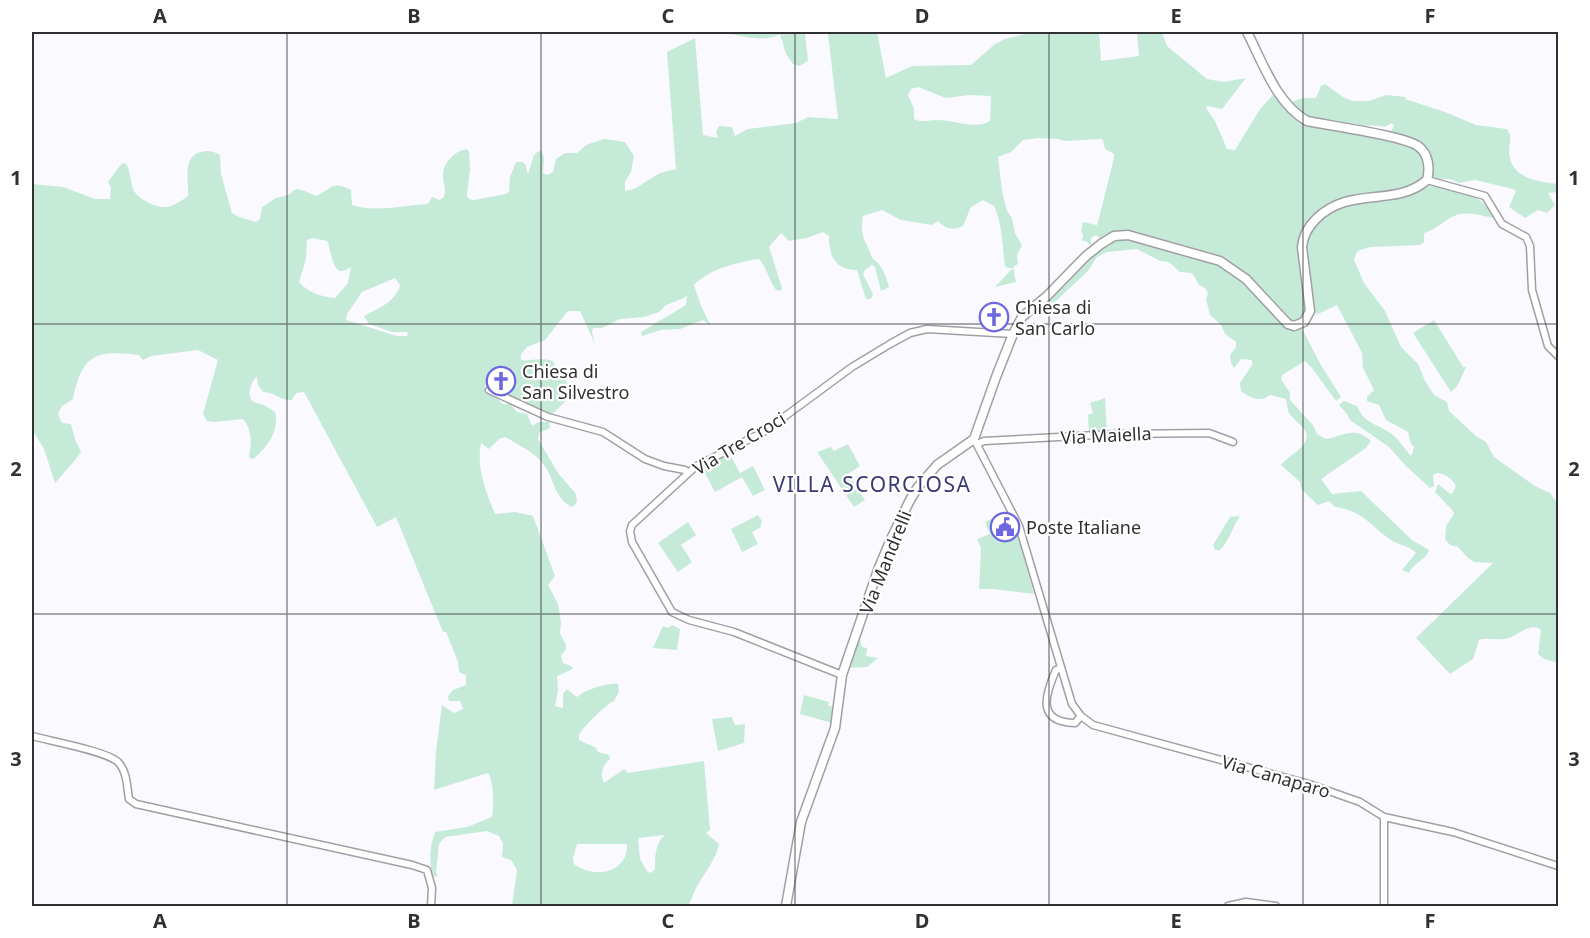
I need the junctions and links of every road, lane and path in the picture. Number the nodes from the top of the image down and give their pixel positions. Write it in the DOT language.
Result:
graph roads {
  1 [pos="1247,32"];
  2 [pos="1427,180"];
  3 [pos="1013,334"];
  4 [pos="1558,356"];
  5 [pos="489,390"];
  6 [pos="976,442"];
  7 [pos="1233,442"];
  8 [pos="688,473"];
  9 [pos="1061,668"];
  10 [pos="842,675"];
  11 [pos="1081,716"];
  12 [pos="32,736"];
  13 [pos="1384,817"];
  14 [pos="1558,866"];
  15 [pos="431,906"];
  16 [pos="786,906"];
  17 [pos="1228,906"];
  18 [pos="1276,906"];
  19 [pos="1384,906"];
  1 -- 2 [label="street"];
  2 -- 3 [label="street"];
  2 -- 4 [label="street"];
  3 -- 6 [label="street"];
  3 -- 8 [label="street, Via Tre Croci"];
  5 -- 8 [label="street"];
  6 -- 7 [label="street, Via Maiella"];
  6 -- 9 [label="street"];
  6 -- 10 [label="street, Via Mandrelli"];
  8 -- 10 [label="street, Via Tre Croci"];
  9 -- 11 [label="street"];
  9 -- 11 [label="street"];
  10 -- 16 [label="street, Via Mandrelli"];
  11 -- 13 [label="street, Via Canaparo"];
  12 -- 15 [label="street"];
  13 -- 14 [label="street, Via Canaparo"];
  13 -- 19 [label="street"];
  17 -- 18 [label="street"];
}
